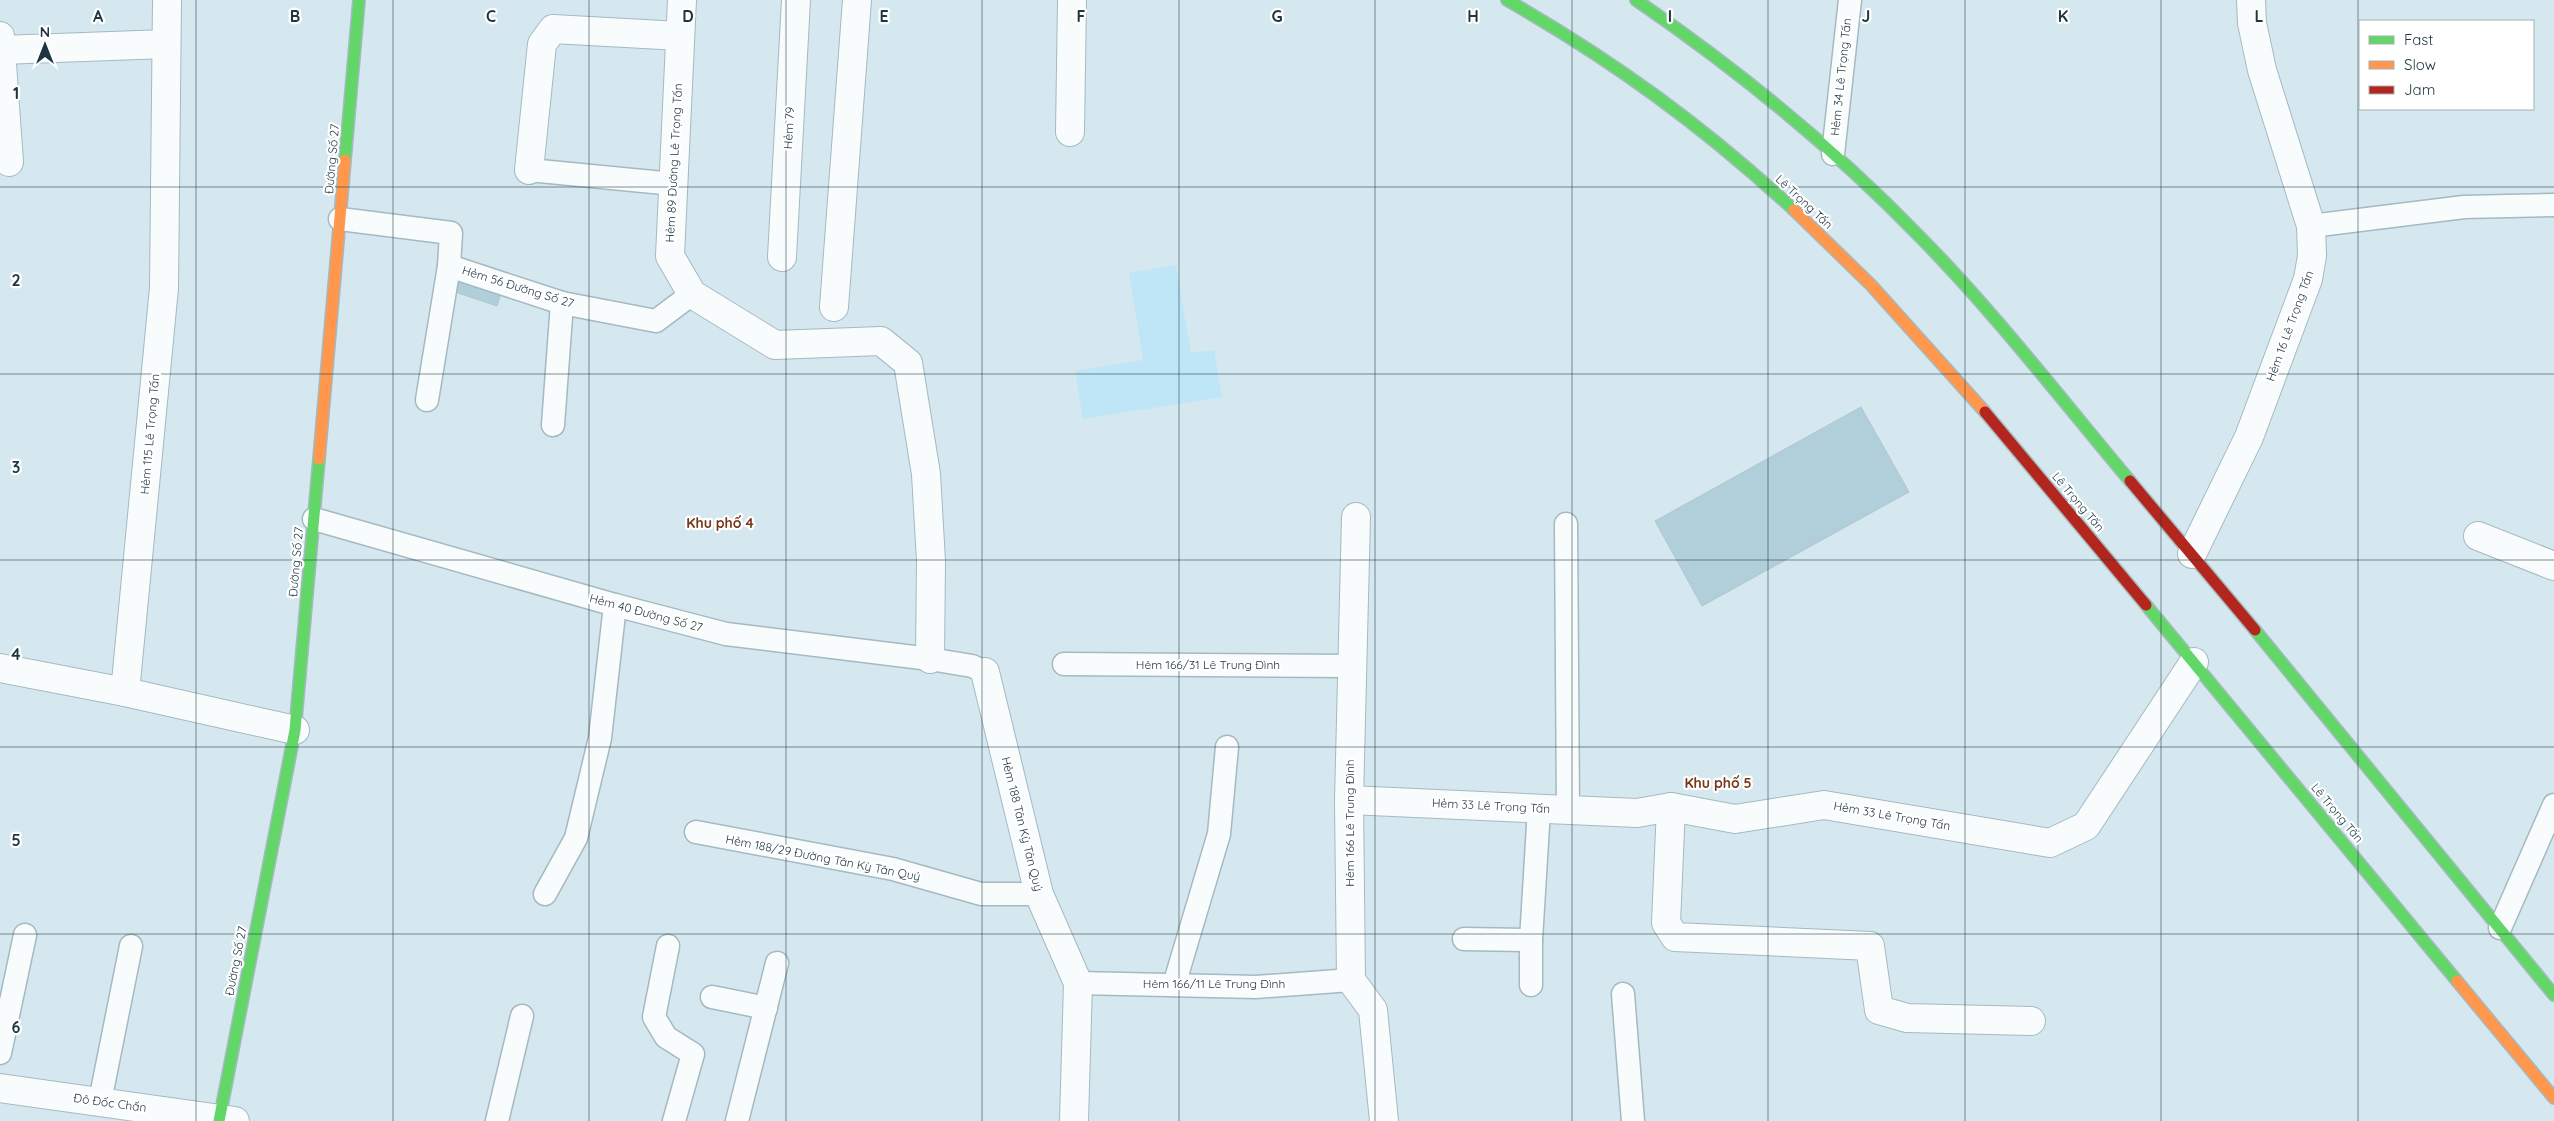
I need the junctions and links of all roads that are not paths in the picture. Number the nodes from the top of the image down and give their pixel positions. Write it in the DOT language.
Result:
graph roads {
  1 [pos="167,0"];
  2 [pos="359,0"];
  3 [pos="682,0"];
  4 [pos="796,0"];
  5 [pos="857,0"];
  6 [pos="1072,0"];
  7 [pos="1507,0"];
  8 [pos="1636,0"];
  9 [pos="1850,0"];
  10 [pos="2251,0"];
  11 [pos="680,36"];
  12 [pos="0,43"];
  13 [pos="166,44"];
  14 [pos="1070,132"];
  15 [pos="1833,154"];
  16 [pos="9,162"];
  17 [pos="529,170"];
  18 [pos="674,184"];
  19 [pos="2554,205"];
  20 [pos="340,219"];
  21 [pos="2310,226"];
  22 [pos="782,257"];
  23 [pos="449,266"];
  24 [pos="692,294"];
  25 [pos="562,303"];
  26 [pos="834,307"];
  27 [pos="427,400"];
  28 [pos="553,425"];
  29 [pos="1356,517"];
  30 [pos="314,520"];
  31 [pos="1566,524"];
  32 [pos="2478,536"];
  33 [pos="2192,554"];
  34 [pos="2554,566"];
  35 [pos="615,605"];
  36 [pos="930,658"];
  37 [pos="2194,662"];
  38 [pos="1064,664"];
  39 [pos="1351,666"];
  40 [pos="0,668"];
  41 [pos="985,672"];
  42 [pos="125,692"];
  43 [pos="295,730"];
  44 [pos="1227,747"];
  45 [pos="1349,800"];
  46 [pos="2554,805"];
  47 [pos="1671,807"];
  48 [pos="1539,809"];
  49 [pos="1568,810"];
  50 [pos="696,832"];
  51 [pos="545,894"];
  52 [pos="1039,894"];
  53 [pos="2500,928"];
  54 [pos="25,935"];
  55 [pos="1464,939"];
  56 [pos="1531,940"];
  57 [pos="131,946"];
  58 [pos="668,946"];
  59 [pos="777,963"];
  60 [pos="1351,980"];
  61 [pos="1078,983"];
  62 [pos="1174,985"];
  63 [pos="1531,985"];
  64 [pos="1623,994"];
  65 [pos="2554,994"];
  66 [pos="712,997"];
  67 [pos="766,1008"];
  68 [pos="522,1016"];
  69 [pos="2031,1021"];
  70 [pos="0,1053"];
  71 [pos="0,1088"];
  72 [pos="2554,1098"];
  73 [pos="100,1100"];
  74 [pos="224,1120"];
  75 [pos="497,1121"];
  76 [pos="674,1121"];
  77 [pos="737,1121"];
  78 [pos="1074,1121"];
  79 [pos="1384,1121"];
  80 [pos="1633,1121"];
  1 -- 13 [label="street, Hẻm 115 Lê Trọng Tấn"];
  2 -- 20 [label="main road, Đường Số 27"];
  3 -- 11 [label="street, Hẻm 89 Đường Lê Trọng Tấn"];
  4 -- 22 [label="street, Hẻm 79"];
  5 -- 26 [label="street"];
  6 -- 14 [label="street"];
  7 -- 37 [label="main road, Lê Trọng Tấn"];
  8 -- 15 [label="main road"];
  9 -- 15 [label="lane, Hẻm 34 Lê Trọng Tấn"];
  10 -- 21 [label="street, Hẻm 16 Lê Trọng Tấn"];
  11 -- 17 [label="street"];
  11 -- 18 [label="street, Hẻm 89 Đường Lê Trọng Tấn"];
  12 -- 13 [label="street"];
  12 -- 16 [label="street"];
  13 -- 42 [label="street, Hẻm 115 Lê Trọng Tấn"];
  15 -- 33 [label="main road"];
  17 -- 18 [label="lane"];
  18 -- 24 [label="street, Hẻm 89 Đường Lê Trọng Tấn"];
  19 -- 21 [label="lane"];
  20 -- 23 [label="lane, Hẻm 56 Đường Số 27"];
  20 -- 30 [label="main road, Đường Số 27"];
  21 -- 33 [label="street, Hẻm 16 Lê Trọng Tấn"];
  23 -- 25 [label="lane, Hẻm 56 Đường Số 27"];
  23 -- 27 [label="lane"];
  24 -- 25 [label="lane, Hẻm 56 Đường Số 27"];
  24 -- 36 [label="street, Hẻm 89 Đường Lê Trọng Tấn"];
  25 -- 28 [label="lane"];
  29 -- 39 [label="street, Hẻm 166 Lê Trung Đình"];
  30 -- 35 [label="lane, Hẻm 40 Đường Số 27"];
  30 -- 43 [label="main road, Đường Số 27"];
  31 -- 49 [label="lane"];
  32 -- 34 [label="street"];
  33 -- 53 [label="main road"];
  35 -- 36 [label="lane, Hẻm 40 Đường Số 27"];
  35 -- 51 [label="lane"];
  36 -- 41 [label="lane, Hẻm 40 Đường Số 27"];
  37 -- 47 [label="street, Hẻm 33 Lê Trọng Tấn"];
  37 -- 72 [label="main road, Lê Trọng Tấn"];
  38 -- 39 [label="lane, Hẻm 166/31 Lê Trung Đình"];
  39 -- 45 [label="street, Hẻm 166 Lê Trung Đình"];
  40 -- 42 [label="street"];
  41 -- 52 [label="street, Hẻm 188 Tân Kỳ Tân Quý"];
  42 -- 43 [label="street"];
  43 -- 74 [label="main road, Đường Số 27"];
  44 -- 62 [label="lane"];
  45 -- 48 [label="street, Hẻm 33 Lê Trọng Tấn"];
  45 -- 60 [label="street, Hẻm 166 Lê Trung Đình"];
  46 -- 53 [label="lane"];
  47 -- 49 [label="street, Hẻm 33 Lê Trọng Tấn"];
  47 -- 69 [label="street"];
  48 -- 49 [label="street, Hẻm 33 Lê Trọng Tấn"];
  48 -- 56 [label="lane"];
  50 -- 52 [label="lane, Hẻm 188/29 Đường Tân Kỳ Tân Quý"];
  52 -- 61 [label="street, Hẻm 188 Tân Kỳ Tân Quý"];
  53 -- 65 [label="main road"];
  54 -- 70 [label="lane"];
  55 -- 56 [label="lane"];
  56 -- 63 [label="lane"];
  57 -- 73 [label="lane"];
  58 -- 76 [label="lane"];
  59 -- 67 [label="lane"];
  60 -- 62 [label="lane, Hẻm 166/11 Lê Trung Đình"];
  60 -- 79 [label="street"];
  61 -- 62 [label="lane, Hẻm 166/11 Lê Trung Đình"];
  61 -- 78 [label="street, Hẻm 188 Tân Kỳ Tân Quý"];
  64 -- 80 [label="lane"];
  66 -- 67 [label="lane"];
  67 -- 77 [label="lane"];
  68 -- 75 [label="lane"];
  71 -- 73 [label="street, Đô Đốc Chấn"];
  73 -- 74 [label="street, Đô Đốc Chấn"];
}
